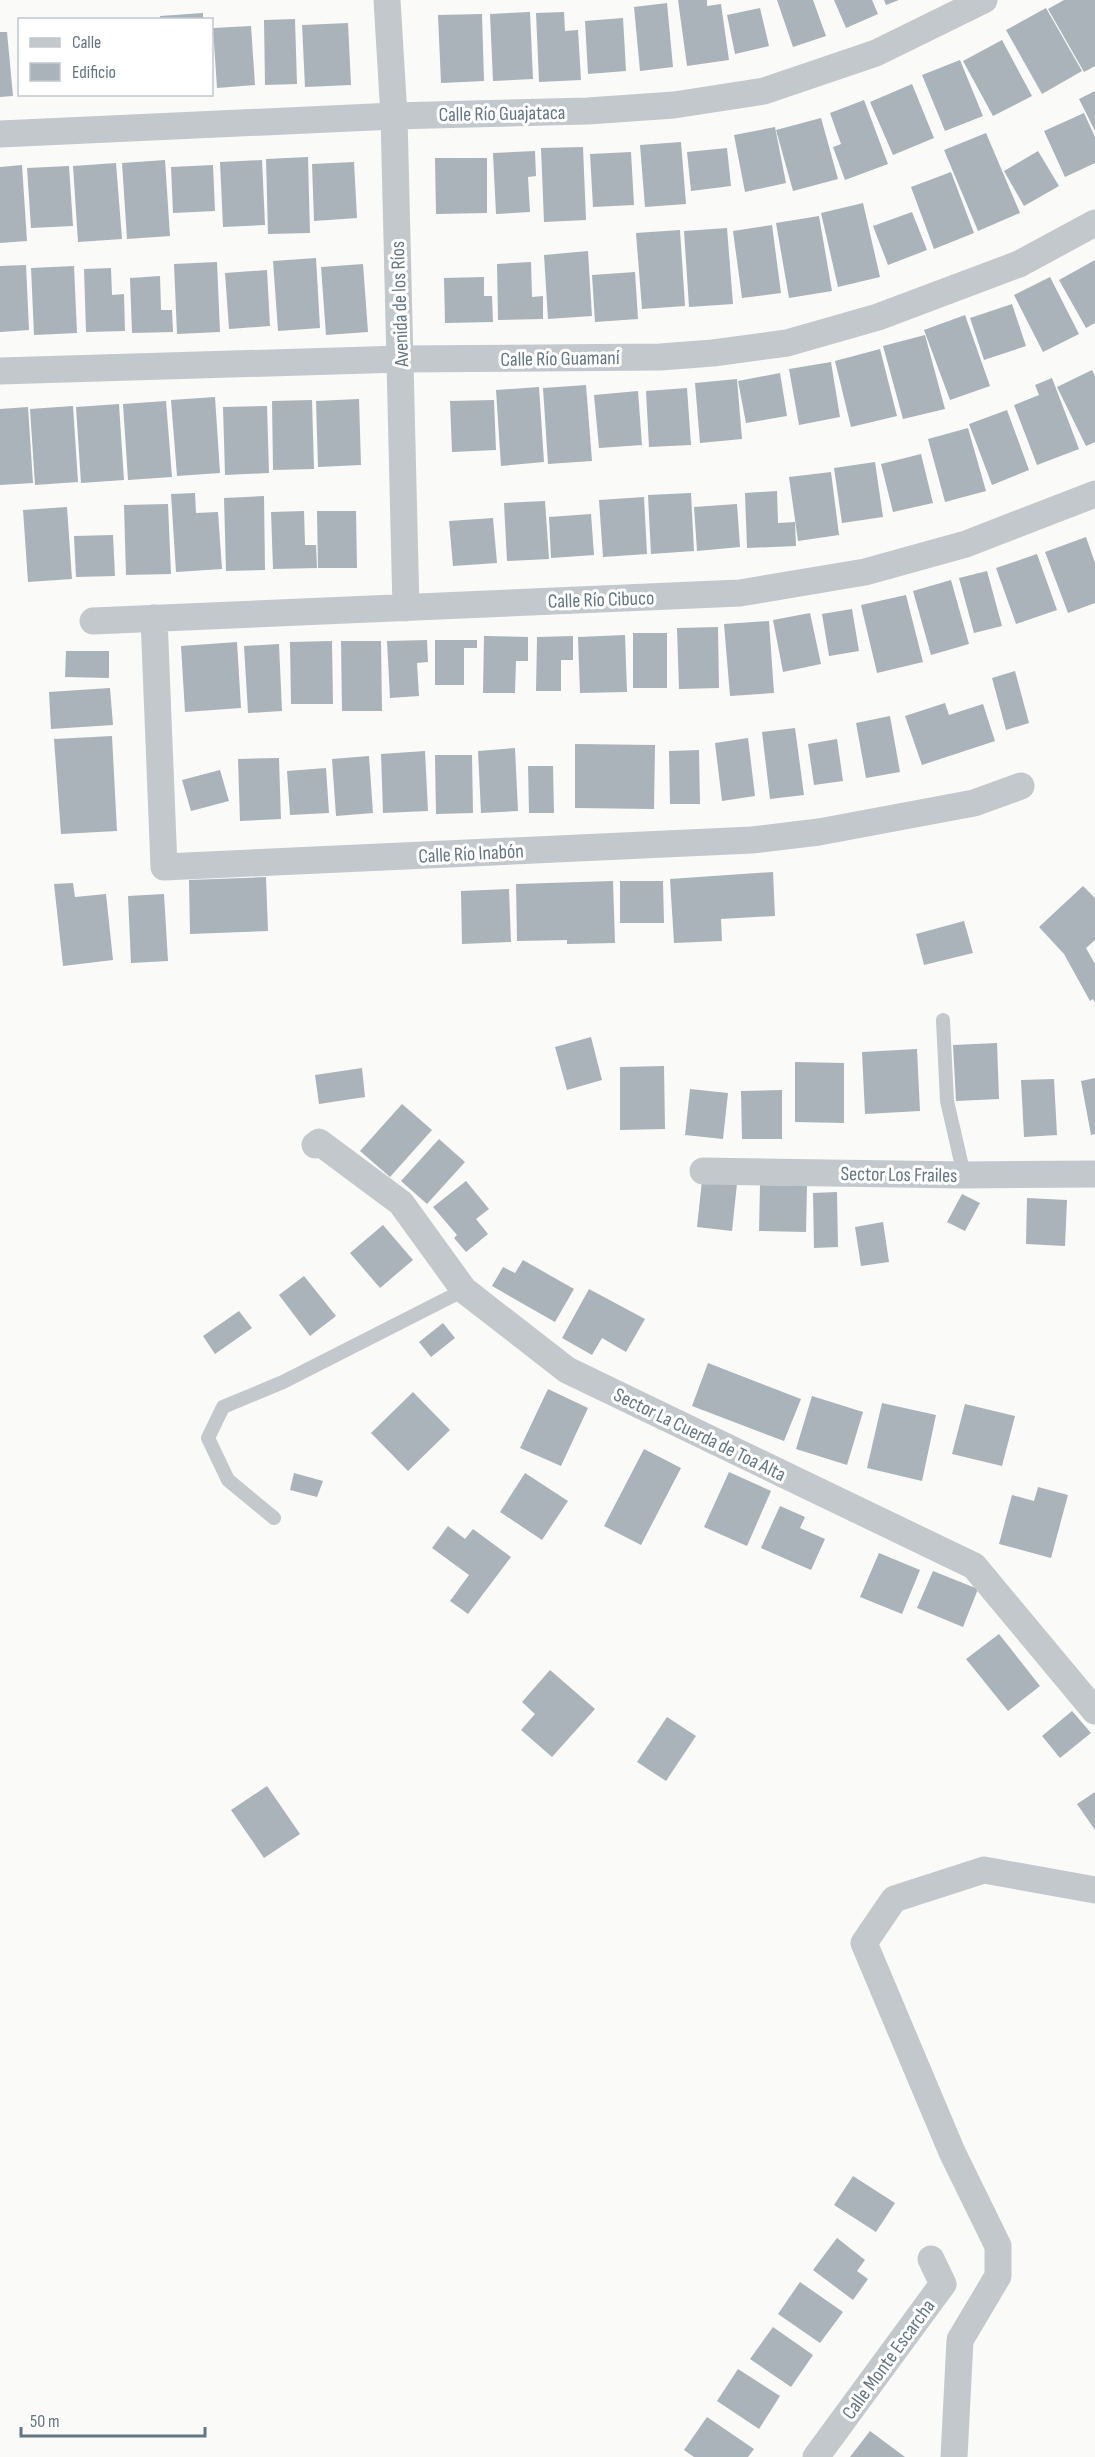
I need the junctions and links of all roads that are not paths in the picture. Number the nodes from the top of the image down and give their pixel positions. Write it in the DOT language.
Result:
graph roads {
  1 [pos="387,0"];
  2 [pos="984,0"];
  3 [pos="394,116"];
  4 [pos="0,134"];
  5 [pos="1095,224"];
  6 [pos="401,359"];
  7 [pos="0,371"];
  8 [pos="1095,494"];
  9 [pos="406,608"];
  10 [pos="154,618"];
  11 [pos="93,621"];
  12 [pos="1020,786"];
  13 [pos="943,1020"];
  14 [pos="315,1145"];
  15 [pos="703,1171"];
  16 [pos="1095,1174"];
  17 [pos="964,1175"];
  18 [pos="464,1290"];
  19 [pos="274,1518"];
  20 [pos="1095,1711"];
  21 [pos="1095,1890"];
  22 [pos="931,2259"];
  23 [pos="816,2457"];
  24 [pos="954,2457"];
  1 -- 3 [label="street, Avenida de los Ríos"];
  2 -- 3 [label="street, Calle Río Guajataca"];
  3 -- 4 [label="street, Calle Río Guajataca"];
  3 -- 6 [label="street, Avenida de los Ríos"];
  5 -- 6 [label="street, Calle Río Guamaní"];
  6 -- 7 [label="street, Calle Río Guamaní"];
  6 -- 9 [label="street, Avenida de los Ríos"];
  8 -- 9 [label="street, Calle Río Cibuco"];
  9 -- 10 [label="street, Calle Río Cibuco"];
  10 -- 11 [label="street, Calle Río Cibuco"];
  10 -- 12 [label="street, Calle Río Inabón"];
  13 -- 17 [label="lane"];
  14 -- 18 [label="street, Sector La Cuerda de Toa Alta"];
  15 -- 17 [label="street, Sector Los Frailes"];
  16 -- 17 [label="street, Sector Los Frailes"];
  18 -- 19 [label="lane"];
  18 -- 20 [label="street, Sector La Cuerda de Toa Alta"];
  21 -- 24 [label="street"];
  22 -- 23 [label="street, Calle Monte Escarcha"];
}
